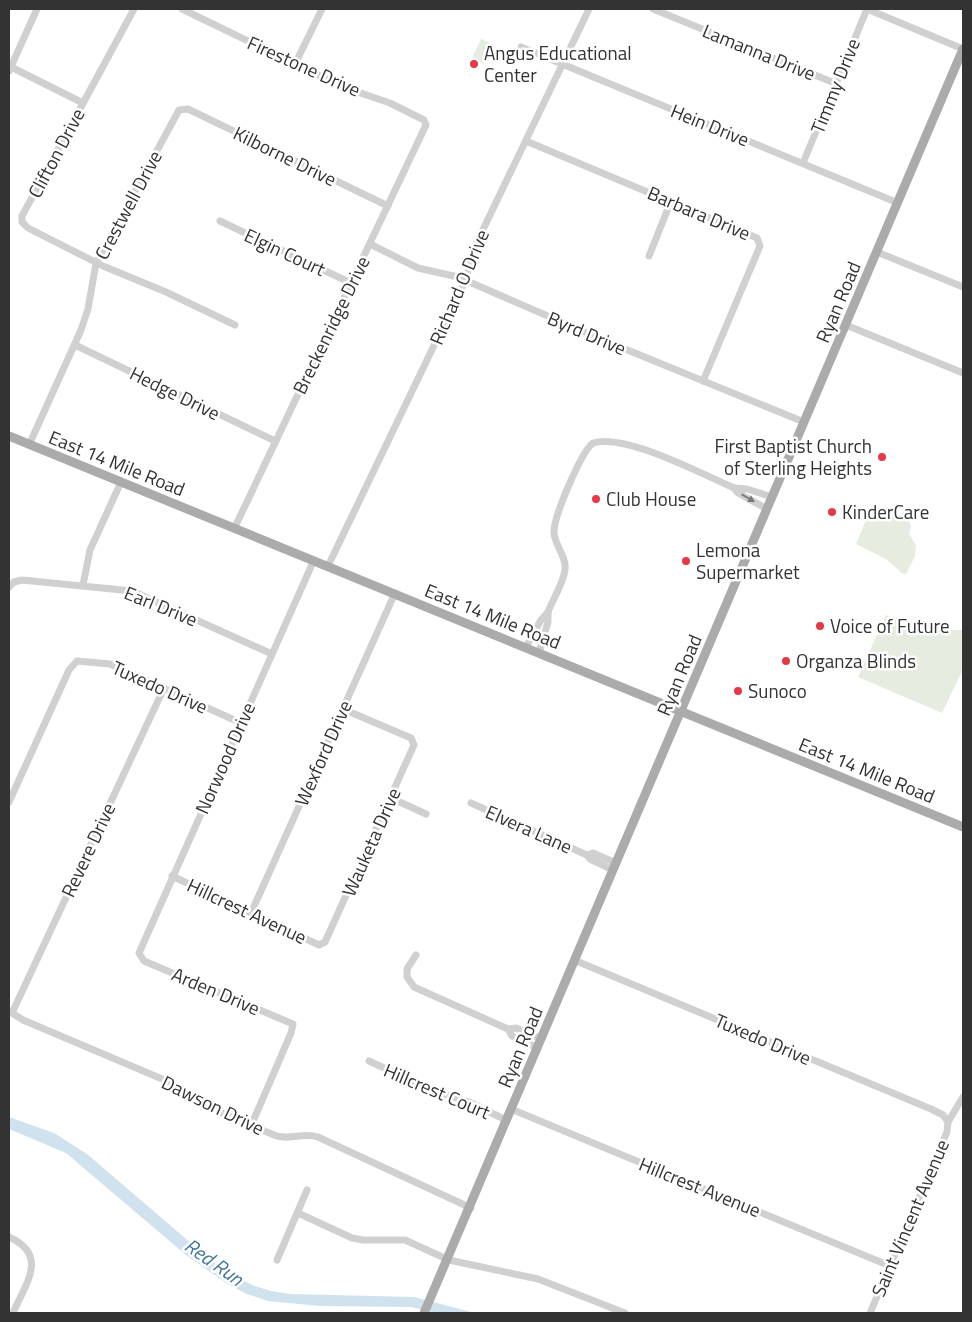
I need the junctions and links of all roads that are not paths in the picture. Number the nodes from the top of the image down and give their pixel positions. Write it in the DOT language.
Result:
graph roads {
  1 [pos="36,9"];
  2 [pos="134,9"];
  3 [pos="182,9"];
  4 [pos="322,9"];
  5 [pos="589,9"];
  6 [pos="653,9"];
  7 [pos="867,9"];
  8 [pos="522,48"];
  9 [pos="963,49"];
  10 [pos="295,64"];
  11 [pos="563,64"];
  12 [pos="10,68"];
  13 [pos="837,84"];
  14 [pos="83,103"];
  15 [pos="182,108"];
  16 [pos="426,122"];
  17 [pos="526,141"];
  18 [pos="803,163"];
  19 [pos="671,201"];
  20 [pos="898,203"];
  21 [pos="388,206"];
  22 [pos="220,221"];
  23 [pos="370,244"];
  24 [pos="877,252"];
  25 [pos="648,256"];
  26 [pos="96,263"];
  27 [pos="465,281"];
  28 [pos="351,283"];
  29 [pos="963,287"];
  30 [pos="235,325"];
  31 [pos="846,325"];
  32 [pos="75,345"];
  33 [pos="963,372"];
  34 [pos="703,381"];
  35 [pos="804,422"];
  36 [pos="9,436"];
  37 [pos="275,441"];
  38 [pos="29,445"];
  39 [pos="122,482"];
  40 [pos="734,488"];
  41 [pos="772,497"];
  42 [pos="767,509"];
  43 [pos="235,527"];
  44 [pos="314,560"];
  45 [pos="328,566"];
  46 [pos="11,585"];
  47 [pos="83,585"];
  48 [pos="395,593"];
  49 [pos="548,612"];
  50 [pos="526,647"];
  51 [pos="539,652"];
  52 [pos="272,654"];
  53 [pos="164,688"];
  54 [pos="343,709"];
  55 [pos="681,712"];
  56 [pos="241,723"];
  57 [pos="391,798"];
  58 [pos="9,802"];
  59 [pos="471,803"];
  60 [pos="426,814"];
  61 [pos="963,827"];
  62 [pos="614,866"];
  63 [pos="172,876"];
  64 [pos="251,913"];
  65 [pos="322,944"];
  66 [pos="416,955"];
  67 [pos="140,957"];
  68 [pos="574,960"];
  69 [pos="12,1012"];
  70 [pos="508,1029"];
  71 [pos="542,1039"];
  72 [pos="538,1048"];
  73 [pos="369,1061"];
  74 [pos="963,1098"];
  75 [pos="511,1109"];
  76 [pos="506,1120"];
  77 [pos="948,1122"];
  78 [pos="251,1126"];
  79 [pos="307,1190"];
  80 [pos="471,1208"];
  81 [pos="298,1213"];
  82 [pos="9,1236"];
  83 [pos="277,1260"];
  84 [pos="448,1260"];
  85 [pos="890,1266"];
  86 [pos="13,1313"];
  87 [pos="424,1313"];
  88 [pos="625,1313"];
  89 [pos="870,1313"];
  1 -- 12 [label="street"];
  2 -- 14 [label="street, Clifton Drive"];
  3 -- 10 [label="street, Firestone Drive"];
  4 -- 10 [label="street"];
  5 -- 11 [label="street, Richard O Drive"];
  6 -- 13 [label="street, Lamanna Drive"];
  7 -- 9 [label="street"];
  7 -- 13 [label="street, Timmy Drive"];
  8 -- 11 [label="street, Hein Drive"];
  9 -- 20 [label="main road, Ryan Road"];
  10 -- 16 [label="street, Firestone Drive"];
  11 -- 17 [label="street, Richard O Drive"];
  11 -- 18 [label="street, Hein Drive"];
  12 -- 14 [label="street"];
  13 -- 18 [label="street, Timmy Drive"];
  14 -- 26 [label="street, Clifton Drive"];
  15 -- 21 [label="street, Kilborne Drive"];
  15 -- 26 [label="street, Crestwell Drive"];
  16 -- 21 [label="street, Breckenridge Drive"];
  17 -- 19 [label="street, Barbara Drive"];
  17 -- 27 [label="street, Richard O Drive"];
  18 -- 20 [label="street, Hein Drive"];
  19 -- 25 [label="street"];
  19 -- 34 [label="street, Barbara Drive"];
  20 -- 24 [label="main road, Ryan Road"];
  21 -- 23 [label="street, Breckenridge Drive"];
  22 -- 28 [label="street, Elgin Court"];
  23 -- 27 [label="street, Byrd Drive"];
  23 -- 28 [label="street, Breckenridge Drive"];
  24 -- 29 [label="street"];
  24 -- 31 [label="main road, Ryan Road"];
  26 -- 30 [label="street"];
  26 -- 32 [label="street, Crestwell Drive"];
  27 -- 34 [label="street, Byrd Drive"];
  27 -- 45 [label="street, Richard O Drive"];
  28 -- 37 [label="street, Breckenridge Drive"];
  31 -- 33 [label="street"];
  31 -- 35 [label="main road, Ryan Road"];
  32 -- 37 [label="street, Hedge Drive"];
  32 -- 38 [label="street, Crestwell Drive"];
  34 -- 35 [label="street, Byrd Drive"];
  35 -- 41 [label="main road, Ryan Road"];
  36 -- 38 [label="main road, East 14 Mile Road"];
  37 -- 43 [label="street, Breckenridge Drive"];
  38 -- 39 [label="main road, East 14 Mile Road"];
  39 -- 43 [label="main road, East 14 Mile Road"];
  39 -- 47 [label="street"];
  40 -- 41 [label="street"];
  40 -- 42 [label="street, one-way"];
  40 -- 49 [label="street"];
  41 -- 42 [label="main road, Ryan Road"];
  42 -- 55 [label="main road, Ryan Road"];
  43 -- 44 [label="main road, East 14 Mile Road"];
  44 -- 45 [label="main road, East 14 Mile Road"];
  44 -- 52 [label="street, Norwood Drive"];
  45 -- 48 [label="main road, East 14 Mile Road"];
  46 -- 47 [label="street, Earl Drive"];
  47 -- 52 [label="street, Earl Drive"];
  48 -- 50 [label="main road, East 14 Mile Road"];
  48 -- 54 [label="street, Wexford Drive"];
  49 -- 50 [label="street"];
  49 -- 51 [label="street"];
  50 -- 51 [label="main road, East 14 Mile Road"];
  51 -- 55 [label="main road, East 14 Mile Road"];
  52 -- 56 [label="street, Norwood Drive"];
  53 -- 56 [label="street, Tuxedo Drive"];
  53 -- 58 [label="street, Tuxedo Drive"];
  53 -- 69 [label="street, Revere Drive"];
  54 -- 57 [label="street, Wauketa Drive"];
  54 -- 64 [label="street, Wexford Drive"];
  55 -- 61 [label="main road, East 14 Mile Road"];
  55 -- 62 [label="main road, Ryan Road"];
  56 -- 63 [label="street, Norwood Drive"];
  57 -- 60 [label="street"];
  57 -- 65 [label="street, Wauketa Drive"];
  59 -- 62 [label="street, Elvera Lane"];
  62 -- 68 [label="main road, Ryan Road"];
  63 -- 64 [label="street, Hillcrest Avenue"];
  63 -- 67 [label="street, Norwood Drive"];
  64 -- 65 [label="street, Hillcrest Avenue"];
  66 -- 70 [label="street"];
  67 -- 78 [label="street, Arden Drive"];
  68 -- 71 [label="main road, Ryan Road"];
  68 -- 77 [label="street, Tuxedo Drive"];
  69 -- 78 [label="street, Dawson Drive"];
  70 -- 71 [label="street"];
  70 -- 72 [label="street"];
  71 -- 72 [label="main road, Ryan Road"];
  72 -- 75 [label="main road, Ryan Road"];
  73 -- 76 [label="street, Hillcrest Court"];
  74 -- 77 [label="street, Saint Vincent Avenue"];
  75 -- 76 [label="main road, Ryan Road"];
  75 -- 85 [label="street, Hillcrest Avenue"];
  76 -- 80 [label="main road, Ryan Road"];
  77 -- 85 [label="street, Saint Vincent Avenue"];
  78 -- 80 [label="street, Dawson Drive"];
  79 -- 81 [label="street"];
  80 -- 84 [label="main road, Ryan Road"];
  81 -- 83 [label="street"];
  81 -- 84 [label="street"];
  82 -- 86 [label="street"];
  84 -- 87 [label="main road, Ryan Road"];
  84 -- 88 [label="street"];
  85 -- 89 [label="street, Saint Vincent Avenue"];
}
